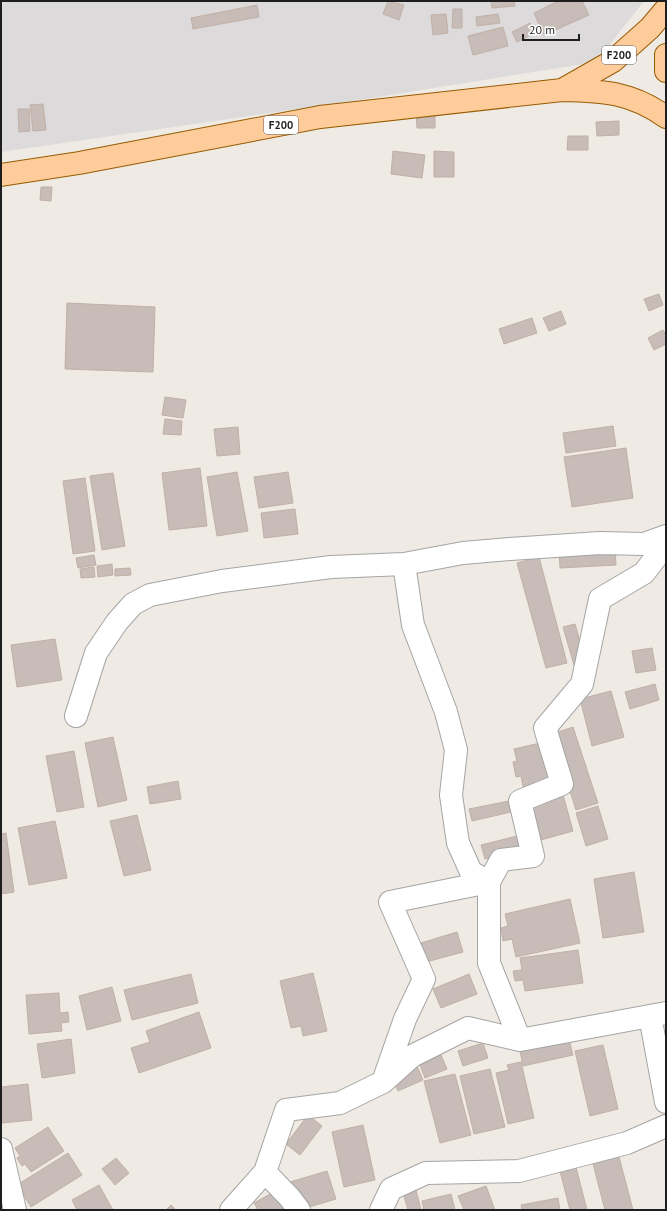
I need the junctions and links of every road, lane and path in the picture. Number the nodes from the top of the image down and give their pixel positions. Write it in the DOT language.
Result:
graph roads {
  1 [pos="666,9"];
  2 [pos="666,56"];
  3 [pos="666,71"];
  4 [pos="562,90"];
  5 [pos="666,117"];
  6 [pos="1,175"];
  7 [pos="666,536"];
  8 [pos="666,544"];
  9 [pos="404,564"];
  10 [pos="76,716"];
  11 [pos="489,882"];
  12 [pos="658,1014"];
  13 [pos="520,1040"];
  14 [pos="383,1082"];
  15 [pos="666,1102"];
  16 [pos="666,1126"];
  17 [pos="1,1149"];
  18 [pos="265,1172"];
  19 [pos="15,1210"];
  20 [pos="231,1210"];
  21 [pos="299,1210"];
  22 [pos="381,1210"];
  1 -- 4 [label="main road, F200"];
  2 -- 3 [label="main road"];
  4 -- 5 [label="main road, F200"];
  4 -- 6 [label="main road, F200"];
  7 -- 9 [label="street"];
  8 -- 11 [label="street"];
  9 -- 10 [label="street"];
  9 -- 11 [label="street"];
  11 -- 13 [label="street"];
  11 -- 14 [label="street"];
  12 -- 13 [label="street"];
  12 -- 15 [label="street"];
  13 -- 14 [label="street"];
  14 -- 18 [label="street"];
  16 -- 22 [label="street"];
  17 -- 19 [label="street"];
  18 -- 20 [label="street"];
  18 -- 21 [label="street"];
}
